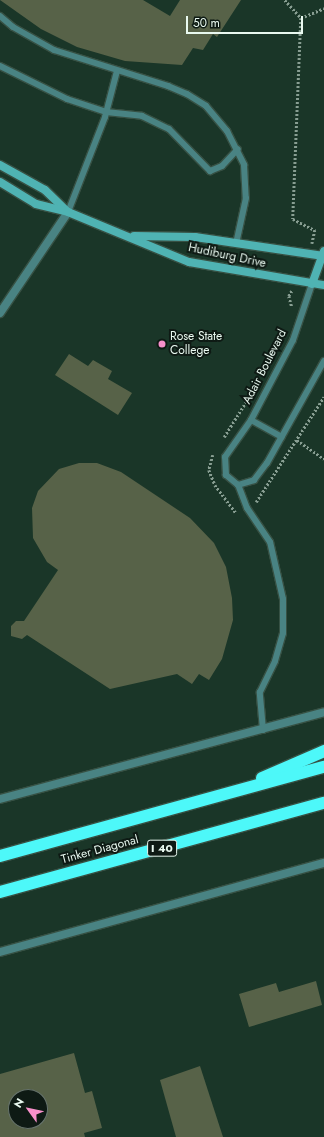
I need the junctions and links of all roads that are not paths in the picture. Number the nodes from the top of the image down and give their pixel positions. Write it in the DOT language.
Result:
graph roads {
  1 [pos="0,16"];
  2 [pos="0,66"];
  3 [pos="116,70"];
  4 [pos="106,112"];
  5 [pos="238,149"];
  6 [pos="0,165"];
  7 [pos="0,182"];
  8 [pos="68,212"];
  9 [pos="129,235"];
  10 [pos="236,244"];
  11 [pos="323,254"];
  12 [pos="312,284"];
  13 [pos="324,286"];
  14 [pos="0,313"];
  15 [pos="324,361"];
  16 [pos="251,420"];
  17 [pos="282,437"];
  18 [pos="238,485"];
  19 [pos="324,712"];
  20 [pos="264,730"];
  21 [pos="324,751"];
  22 [pos="324,767"];
  23 [pos="224,795"];
  24 [pos="0,799"];
  25 [pos="324,803"];
  26 [pos="0,856"];
  27 [pos="324,863"];
  28 [pos="0,892"];
  29 [pos="0,952"];
  1 -- 3 [label="lane"];
  2 -- 4 [label="lane"];
  3 -- 4 [label="lane"];
  3 -- 5 [label="lane"];
  4 -- 5 [label="lane"];
  4 -- 8 [label="lane"];
  5 -- 10 [label="lane"];
  6 -- 8 [label="street, Hudiburg Drive"];
  7 -- 8 [label="street, Hudiburg Drive"];
  8 -- 9 [label="street, Hudiburg Drive"];
  8 -- 14 [label="street"];
  9 -- 10 [label="street, Hudiburg Drive"];
  9 -- 12 [label="street, Hudiburg Drive"];
  10 -- 11 [label="street, Hudiburg Drive"];
  11 -- 12 [label="street, Adair Boulevard"];
  12 -- 13 [label="street, Hudiburg Drive"];
  12 -- 16 [label="lane, Adair Boulevard"];
  15 -- 17 [label="lane"];
  16 -- 17 [label="lane"];
  16 -- 18 [label="lane, Adair Boulevard"];
  17 -- 18 [label="lane"];
  18 -- 20 [label="lane, Adair Boulevard"];
  19 -- 20 [label="street"];
  20 -- 24 [label="street"];
  21 -- 23 [label="highway"];
  22 -- 23 [label="highway, Tinker Diagonal"];
  23 -- 26 [label="highway, Tinker Diagonal"];
  25 -- 28 [label="highway, Tinker Diagonal / I 40"];
  27 -- 29 [label="street"];
}
